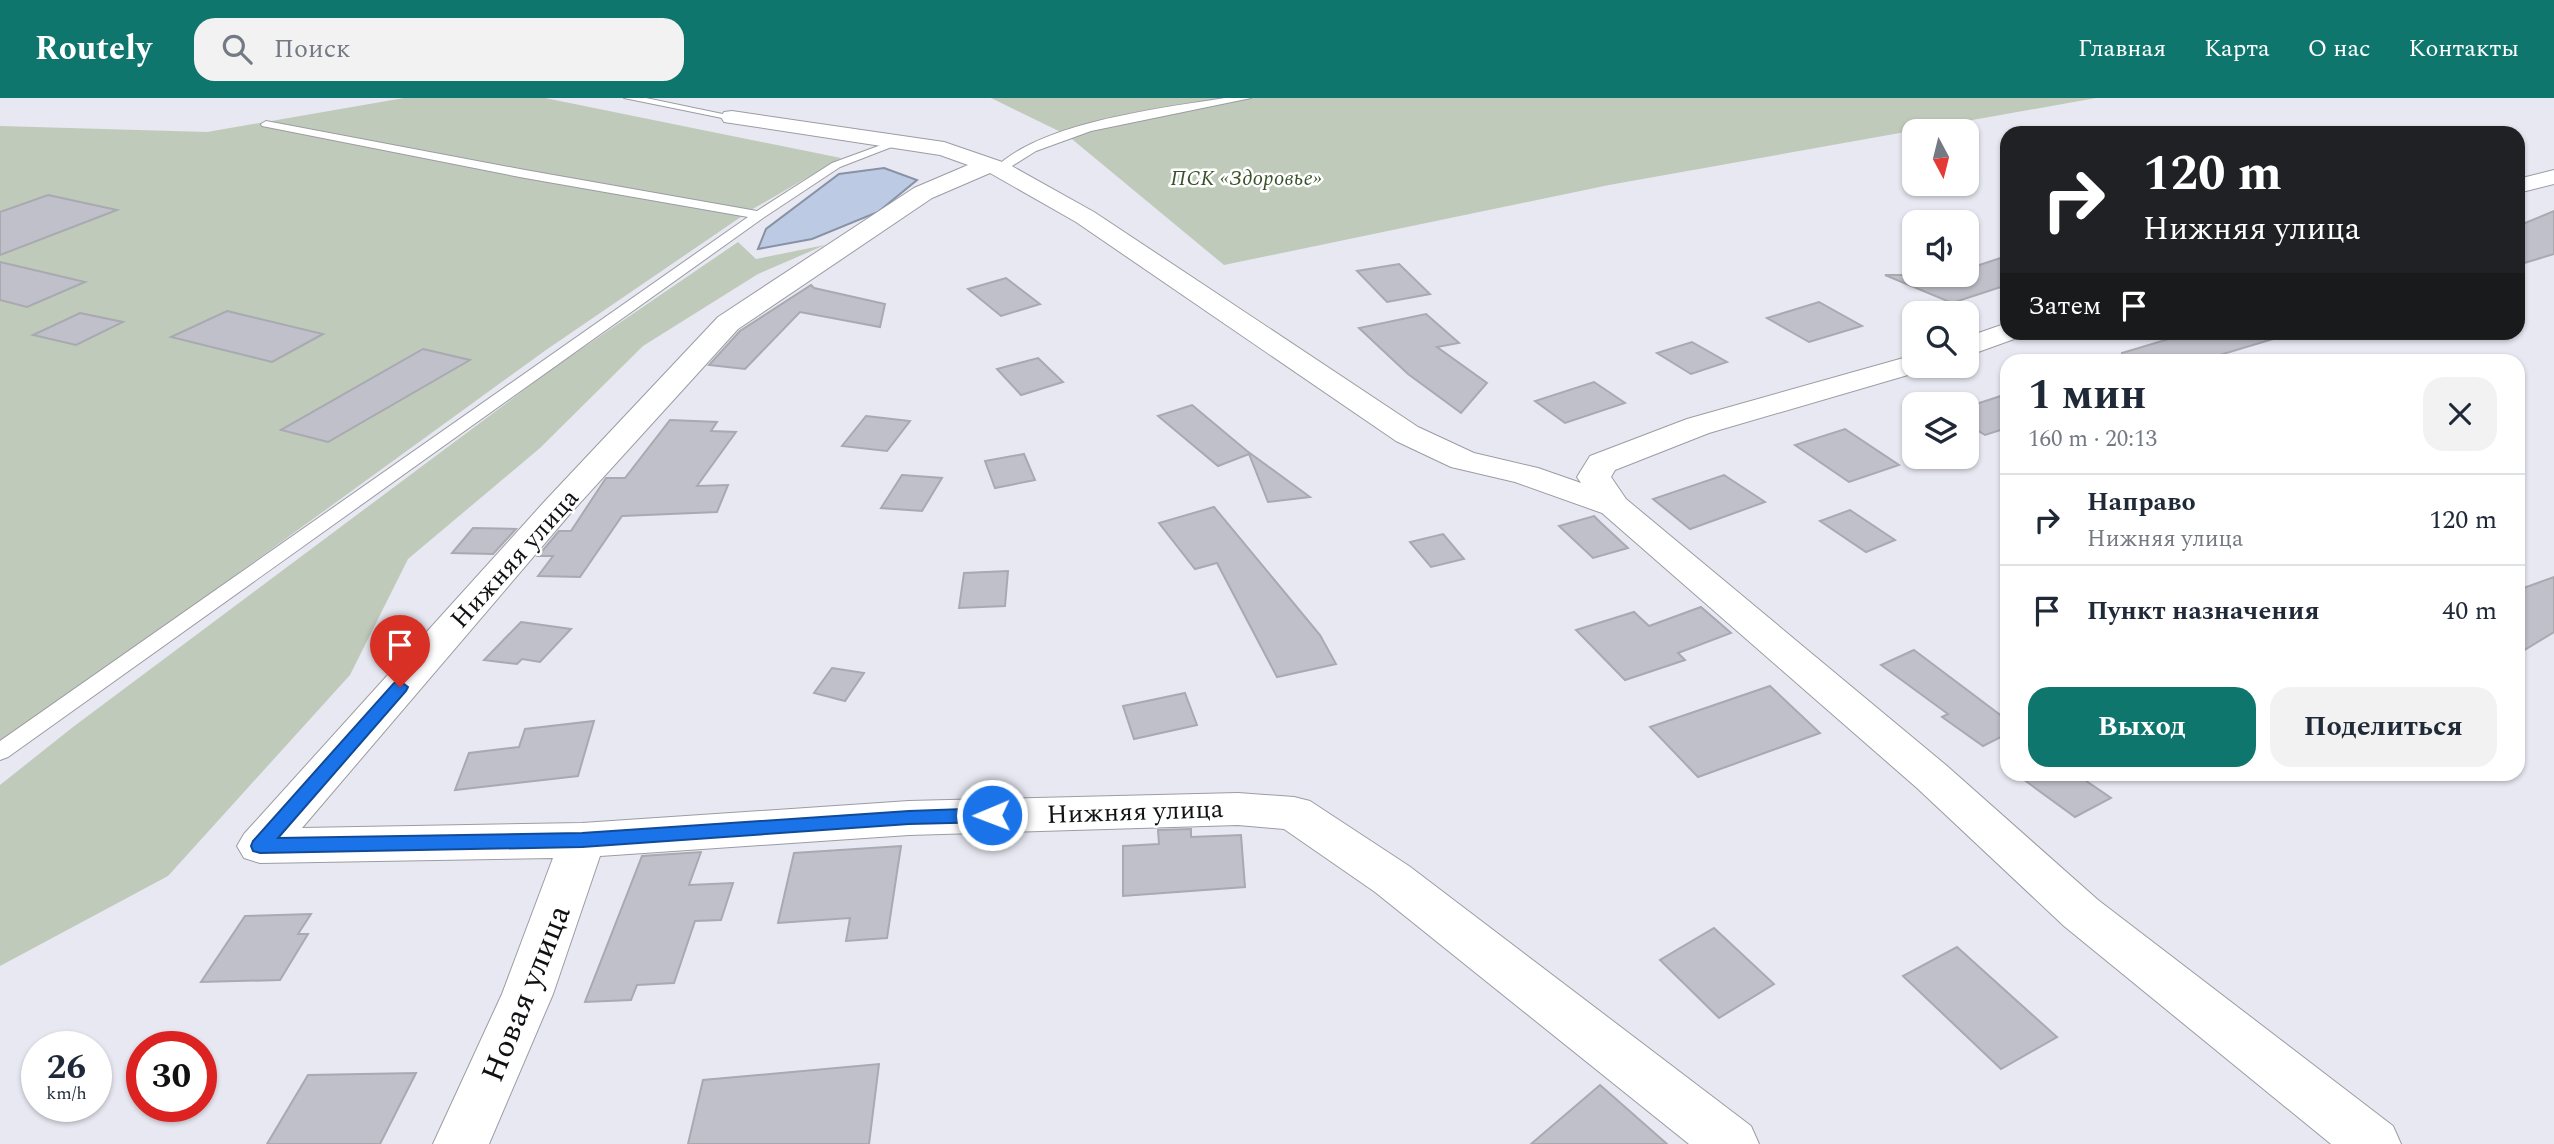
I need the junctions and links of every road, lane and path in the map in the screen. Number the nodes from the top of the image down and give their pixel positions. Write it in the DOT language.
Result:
graph roads {
  1 [pos="629,98"];
  2 [pos="1246,98"];
  3 [pos="732,117"];
  4 [pos="267,124"];
  5 [pos="896,143"];
  6 [pos="995,167"];
  7 [pos="2554,177"];
  8 [pos="2525,184"];
  9 [pos="759,215"];
  10 [pos="2000,335"];
  11 [pos="1979,342"];
  12 [pos="1902,367"];
  13 [pos="1614,506"];
  14 [pos="0,751"];
  15 [pos="582,840"];
  16 [pos="461,1144"];
  17 [pos="1731,1144"];
  18 [pos="2373,1144"];
  1 -- 3 [label="lane"];
  2 -- 6 [label="lane"];
  3 -- 5 [label="street"];
  4 -- 9 [label="lane"];
  5 -- 6 [label="street"];
  5 -- 9 [label="lane"];
  6 -- 13 [label="street"];
  6 -- 15 [label="street, Нижняя улица"];
  7 -- 8 [label="street"];
  9 -- 14 [label="lane"];
  10 -- 11 [label="street"];
  12 -- 13 [label="street"];
  13 -- 18 [label="street"];
  15 -- 16 [label="street, Новая улица"];
  15 -- 17 [label="street, Нижняя улица"];
}
